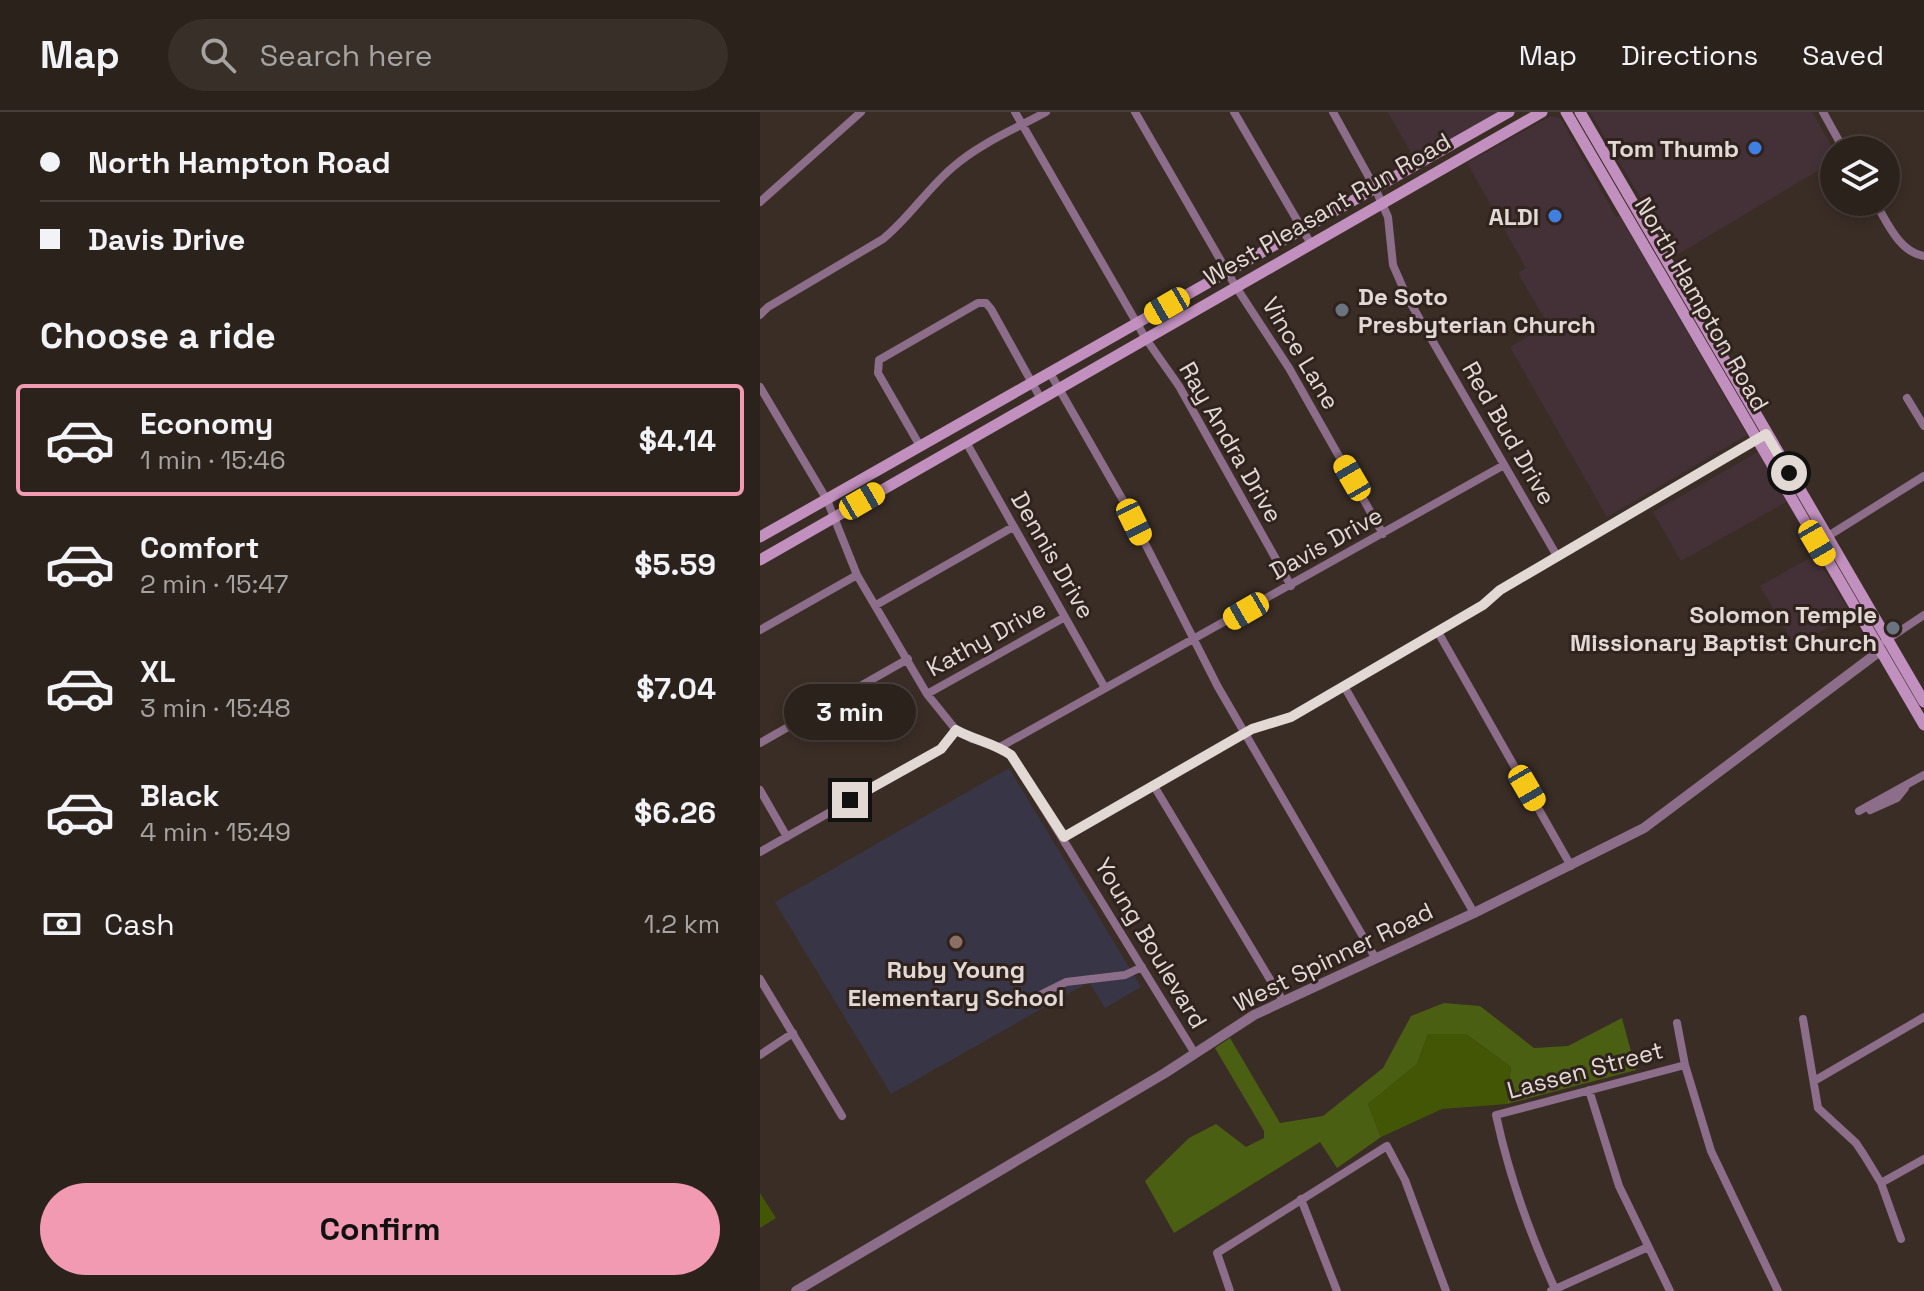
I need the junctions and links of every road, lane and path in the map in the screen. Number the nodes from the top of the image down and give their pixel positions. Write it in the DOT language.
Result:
graph roads {
  1 [pos="861,112"];
  2 [pos="1015,112"];
  3 [pos="1046,112"];
  4 [pos="1135,112"];
  5 [pos="1234,112"];
  6 [pos="1333,112"];
  7 [pos="1509,112"];
  8 [pos="1542,112"];
  9 [pos="1566,112"];
  10 [pos="1580,112"];
  11 [pos="1823,112"];
  12 [pos="1022,125"];
  13 [pos="1836,136"];
  14 [pos="1610,177"];
  15 [pos="1375,188"];
  16 [pos="760,202"];
  17 [pos="1382,203"];
  18 [pos="1883,216"];
  19 [pos="1303,229"];
  20 [pos="1311,244"];
  21 [pos="1924,256"];
  22 [pos="1227,272"];
  23 [pos="1236,287"];
  24 [pos="760,315"];
  25 [pos="1137,323"];
  26 [pos="1146,339"];
  27 [pos="1050,373"];
  28 [pos="1032,383"];
  29 [pos="760,387"];
  30 [pos="1059,389"];
  31 [pos="1907,398"];
  32 [pos="1041,399"];
  33 [pos="1924,426"];
  34 [pos="1761,437"];
  35 [pos="966,442"];
  36 [pos="920,446"];
  37 [pos="1504,465"];
  38 [pos="1924,476"];
  39 [pos="827,500"];
  40 [pos="834,518"];
  41 [pos="1013,527"];
  42 [pos="1383,534"];
  43 [pos="760,537"];
  44 [pos="1821,540"];
  45 [pos="1557,556"];
  46 [pos="760,560"];
  47 [pos="857,575"];
  48 [pos="1291,586"];
  49 [pos="876,605"];
  50 [pos="1924,615"];
  51 [pos="1065,617"];
  52 [pos="760,630"];
  53 [pos="1438,632"];
  54 [pos="1887,639"];
  55 [pos="1194,640"];
  56 [pos="1880,651"];
  57 [pos="908,659"];
  58 [pos="1344,686"];
  59 [pos="1105,688"];
  60 [pos="927,694"];
  61 [pos="1924,702"];
  62 [pos="1924,725"];
  63 [pos="956,730"];
  64 [pos="1246,733"];
  65 [pos="760,743"];
  66 [pos="1000,747"];
  67 [pos="1924,775"];
  68 [pos="1154,786"];
  69 [pos="760,790"];
  70 [pos="1860,813"];
  71 [pos="787,837"];
  72 [pos="1064,837"];
  73 [pos="760,852"];
  74 [pos="1571,866"];
  75 [pos="1474,913"];
  76 [pos="1376,959"];
  77 [pos="1142,967"];
  78 [pos="760,979"];
  79 [pos="1012,997"];
  80 [pos="1283,1001"];
  81 [pos="1924,1017"];
  82 [pos="1803,1019"];
  83 [pos="1677,1023"];
  84 [pos="793,1033"];
  85 [pos="1194,1052"];
  86 [pos="760,1055"];
  87 [pos="1685,1065"];
  88 [pos="1814,1081"];
  89 [pos="1589,1090"];
  90 [pos="842,1116"];
  91 [pos="1924,1159"];
  92 [pos="1881,1183"];
  93 [pos="1301,1199"];
  94 [pos="1901,1239"];
  95 [pos="1648,1247"];
  96 [pos="1553,1290"];
  97 [pos="796,1291"];
  98 [pos="1230,1291"];
  99 [pos="1337,1291"];
  100 [pos="1446,1291"];
  101 [pos="1670,1291"];
  102 [pos="1778,1291"];
  1 -- 16 [label="street"];
  2 -- 12 [label="street, Ray Andra Drive"];
  3 -- 12 [label="street"];
  4 -- 22 [label="street, Vince Lane"];
  5 -- 19 [label="street"];
  6 -- 15 [label="street, Red Bud Drive"];
  7 -- 15 [label="main road, West Pleasant Run Road"];
  8 -- 17 [label="main road, West Pleasant Run Road"];
  9 -- 14 [label="main road, North Hampton Road"];
  10 -- 14 [label="main road, North Hampton Road"];
  11 -- 13 [label="street"];
  12 -- 24 [label="street"];
  12 -- 25 [label="street, Ray Andra Drive"];
  14 -- 34 [label="main road, North Hampton Road"];
  15 -- 17 [label="street, Red Bud Drive"];
  15 -- 19 [label="main road, West Pleasant Run Road"];
  17 -- 20 [label="main road, West Pleasant Run Road"];
  17 -- 37 [label="street, Red Bud Drive"];
  18 -- 21 [label="street"];
  19 -- 20 [label="street"];
  19 -- 22 [label="main road, West Pleasant Run Road"];
  20 -- 23 [label="main road, West Pleasant Run Road"];
  22 -- 23 [label="street, Vince Lane"];
  22 -- 25 [label="main road, West Pleasant Run Road"];
  23 -- 26 [label="main road, West Pleasant Run Road"];
  23 -- 42 [label="street, Vince Lane"];
  25 -- 26 [label="street, Ray Andra Drive"];
  25 -- 27 [label="main road, West Pleasant Run Road"];
  26 -- 30 [label="main road, West Pleasant Run Road"];
  26 -- 48 [label="street, Ray Andra Drive"];
  27 -- 28 [label="main road, West Pleasant Run Road"];
  27 -- 30 [label="street"];
  28 -- 32 [label="street"];
  28 -- 36 [label="main road, West Pleasant Run Road"];
  28 -- 36 [label="street"];
  29 -- 39 [label="street, Young Boulevard"];
  30 -- 32 [label="main road, West Pleasant Run Road"];
  30 -- 55 [label="street"];
  31 -- 33 [label="street"];
  32 -- 35 [label="main road, West Pleasant Run Road"];
  34 -- 44 [label="main road, North Hampton Road"];
  34 -- 45 [label="street"];
  35 -- 40 [label="main road, West Pleasant Run Road"];
  35 -- 41 [label="street, Dennis Drive"];
  36 -- 39 [label="main road, West Pleasant Run Road"];
  37 -- 42 [label="street, Davis Drive"];
  37 -- 45 [label="street, Red Bud Drive"];
  38 -- 44 [label="street"];
  39 -- 40 [label="street, Young Boulevard"];
  39 -- 43 [label="main road, West Pleasant Run Road"];
  40 -- 46 [label="main road, West Pleasant Run Road"];
  40 -- 47 [label="street, Young Boulevard"];
  41 -- 49 [label="street"];
  41 -- 51 [label="street, Dennis Drive"];
  42 -- 48 [label="street, Davis Drive"];
  44 -- 54 [label="main road, North Hampton Road"];
  44 -- 56 [label="main road, North Hampton Road"];
  45 -- 53 [label="street"];
  47 -- 49 [label="street, Young Boulevard"];
  47 -- 52 [label="street"];
  48 -- 55 [label="street, Davis Drive"];
  49 -- 57 [label="street, Young Boulevard"];
  50 -- 54 [label="street"];
  51 -- 59 [label="street, Dennis Drive"];
  51 -- 60 [label="street, Kathy Drive"];
  53 -- 58 [label="street"];
  53 -- 74 [label="street"];
  54 -- 56 [label="street"];
  54 -- 61 [label="main road, North Hampton Road"];
  55 -- 59 [label="street, Davis Drive"];
  55 -- 64 [label="street"];
  56 -- 62 [label="main road, North Hampton Road"];
  56 -- 74 [label="street, West Spinner Road"];
  57 -- 60 [label="street, Young Boulevard"];
  57 -- 65 [label="street, Kathy Drive"];
  58 -- 64 [label="street"];
  58 -- 75 [label="street"];
  59 -- 66 [label="street, Davis Drive"];
  60 -- 63 [label="street, Young Boulevard"];
  63 -- 66 [label="street, Young Boulevard"];
  63 -- 71 [label="street"];
  64 -- 68 [label="street"];
  64 -- 76 [label="street"];
  66 -- 72 [label="street, Young Boulevard"];
  67 -- 70 [label="street"];
  68 -- 72 [label="street"];
  68 -- 80 [label="street"];
  69 -- 71 [label="street"];
  71 -- 73 [label="street"];
  72 -- 77 [label="street, Young Boulevard"];
  74 -- 75 [label="street, West Spinner Road"];
  75 -- 76 [label="street, West Spinner Road"];
  76 -- 80 [label="street, West Spinner Road"];
  77 -- 79 [label="street"];
  77 -- 85 [label="street, Young Boulevard"];
  78 -- 84 [label="street"];
  80 -- 85 [label="street, West Spinner Road"];
  81 -- 88 [label="street"];
  82 -- 88 [label="street"];
  83 -- 87 [label="street"];
  84 -- 86 [label="street"];
  84 -- 90 [label="street"];
  85 -- 97 [label="street, West Spinner Road"];
  87 -- 89 [label="street, Lassen Street"];
  87 -- 102 [label="street"];
  88 -- 92 [label="street"];
  89 -- 95 [label="street"];
  89 -- 96 [label="street, Lassen Street"];
  91 -- 92 [label="street"];
  92 -- 94 [label="street"];
  93 -- 98 [label="street"];
  93 -- 99 [label="street"];
  93 -- 100 [label="street"];
  95 -- 96 [label="street"];
  95 -- 101 [label="street"];
}
